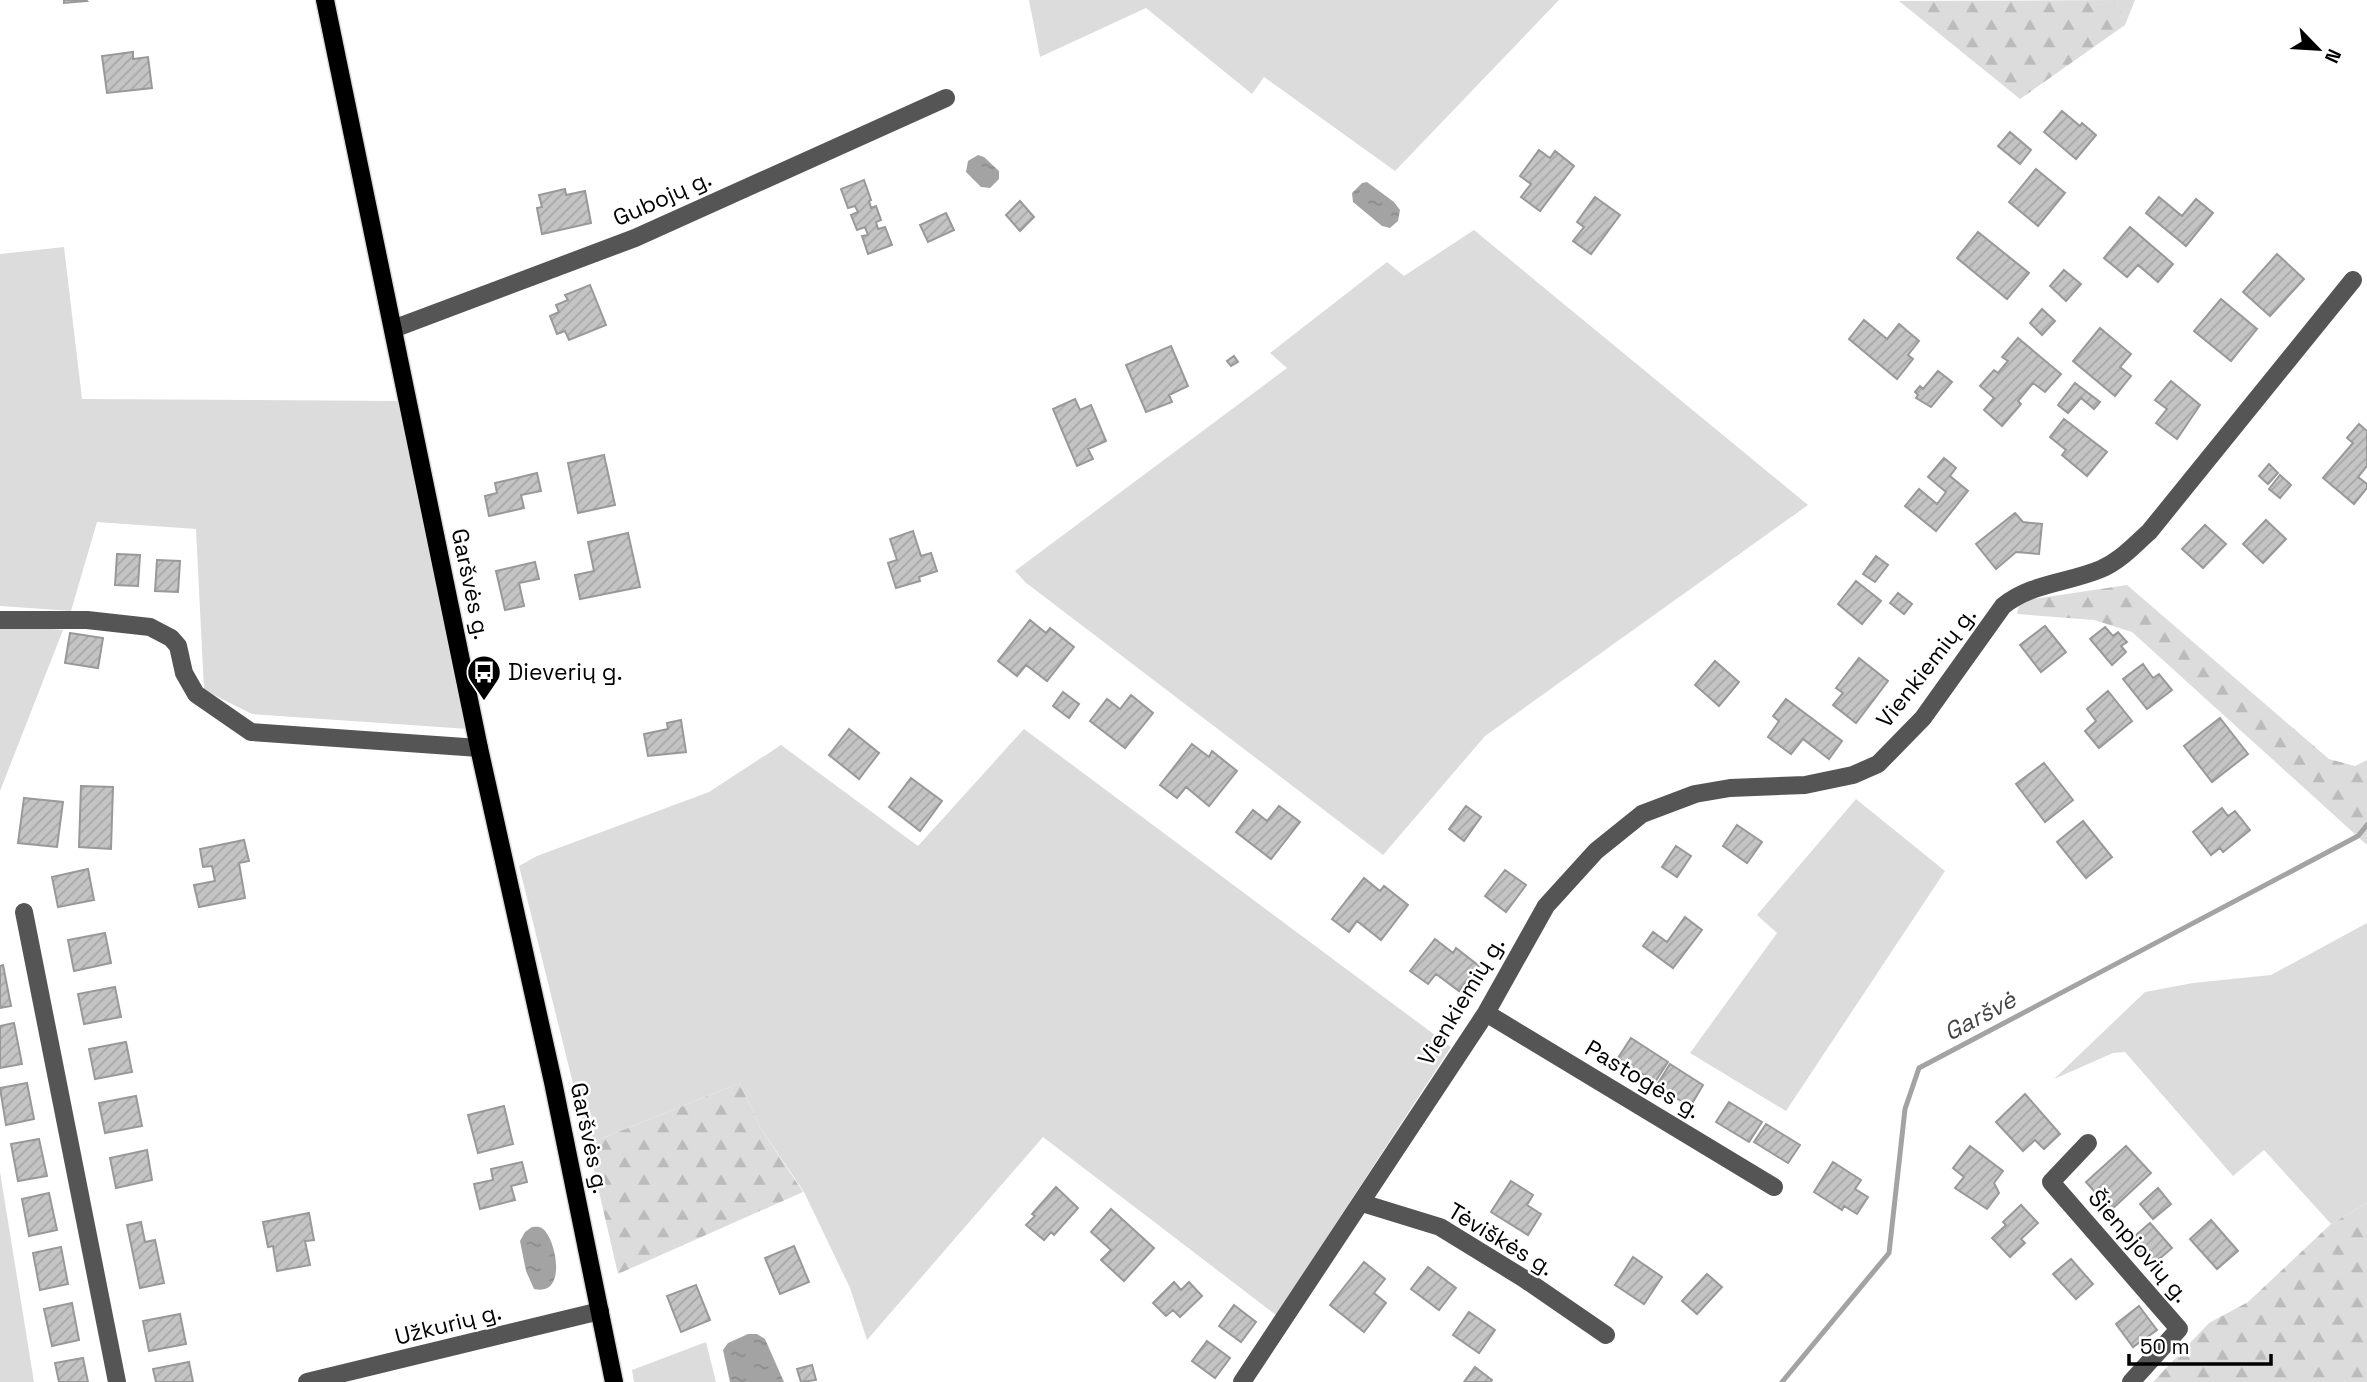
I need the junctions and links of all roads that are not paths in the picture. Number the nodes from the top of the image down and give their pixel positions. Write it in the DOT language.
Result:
graph roads {
  1 [pos="325,0"];
  2 [pos="946,97"];
  3 [pos="2353,280"];
  4 [pos="393,328"];
  5 [pos="0,620"];
  6 [pos="479,748"];
  7 [pos="24,912"];
  8 [pos="1486,1013"];
  9 [pos="2088,1143"];
  10 [pos="1774,1187"];
  11 [pos="1362,1203"];
  12 [pos="600,1311"];
  13 [pos="1606,1335"];
  14 [pos="117,1382"];
  15 [pos="307,1382"];
  16 [pos="614,1382"];
  17 [pos="1242,1382"];
  18 [pos="2131,1382"];
  1 -- 4 [label="main road, Garšvės g."];
  2 -- 4 [label="street, Gubojų g."];
  3 -- 8 [label="street, Vienkiemių g."];
  4 -- 6 [label="main road, Garšvės g."];
  5 -- 6 [label="street"];
  6 -- 12 [label="main road, Garšvės g."];
  7 -- 14 [label="street"];
  8 -- 10 [label="street, Pastogės g."];
  8 -- 11 [label="street, Vienkiemių g."];
  9 -- 18 [label="street, Šienpjovių g."];
  11 -- 13 [label="street, Tėviškės g."];
  11 -- 17 [label="street, Vienkiemių g."];
  12 -- 15 [label="street, Užkurių g."];
  12 -- 16 [label="main road, Garšvės g."];
}
